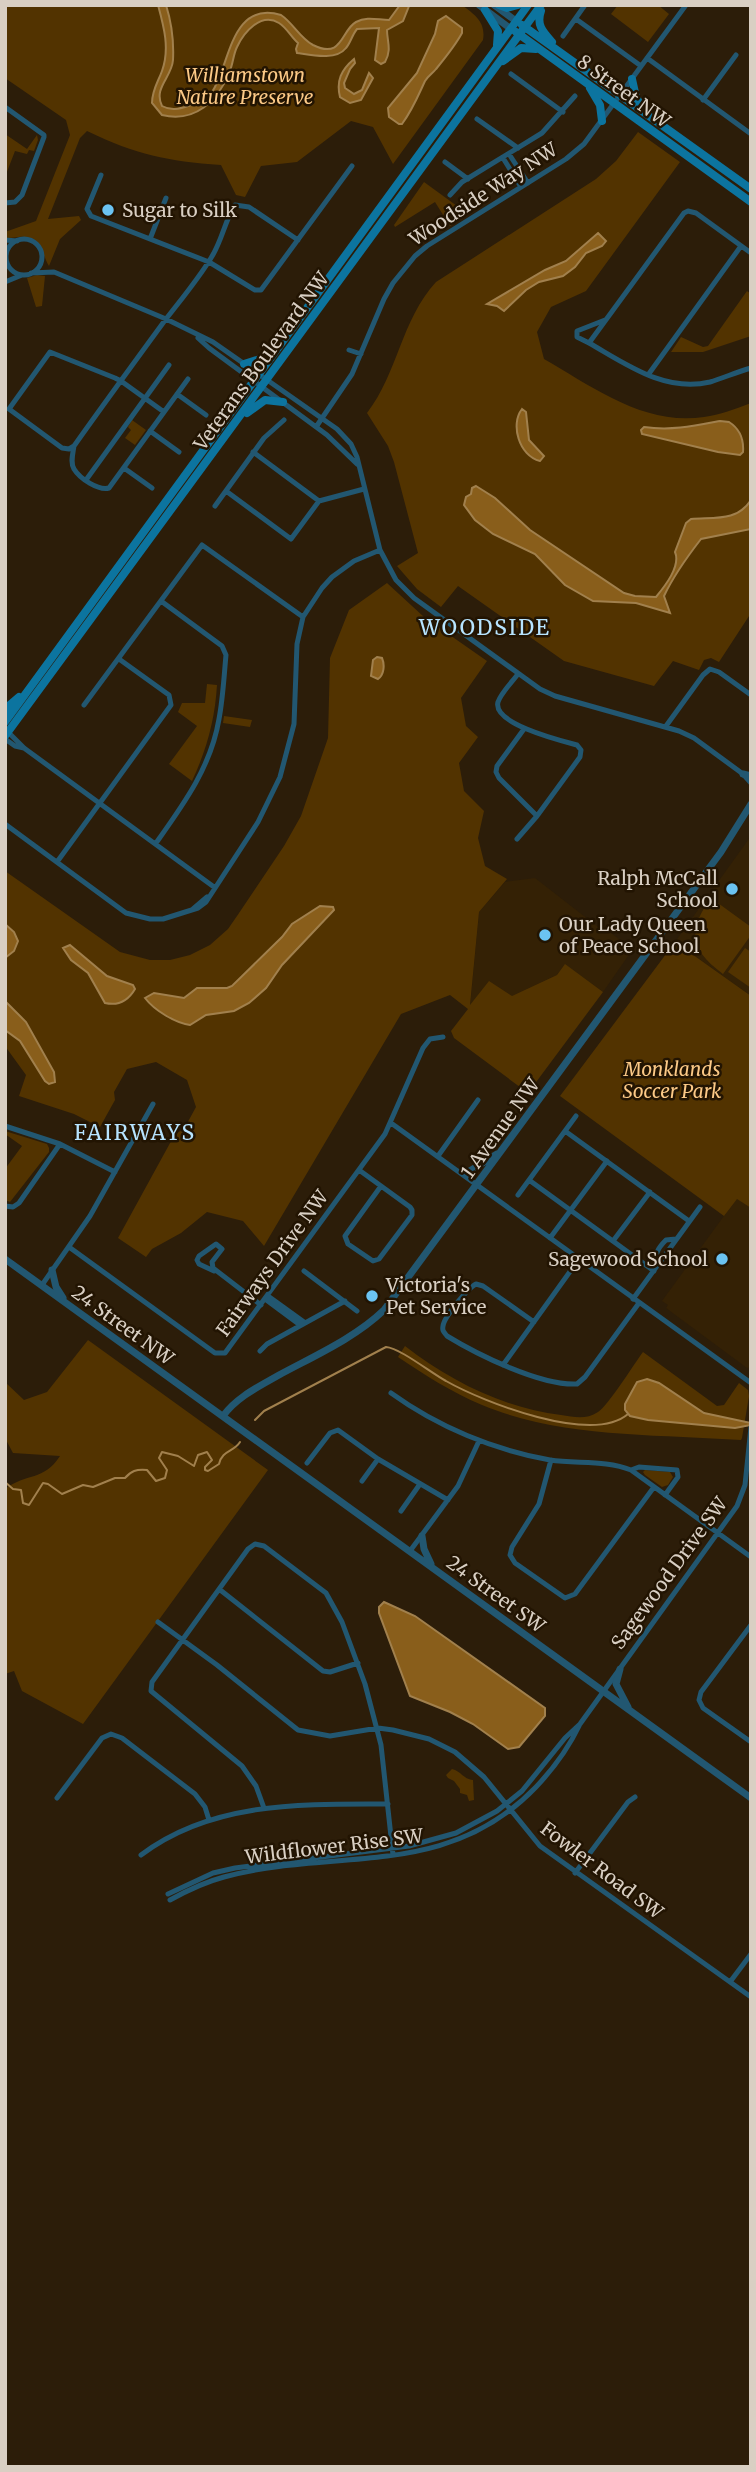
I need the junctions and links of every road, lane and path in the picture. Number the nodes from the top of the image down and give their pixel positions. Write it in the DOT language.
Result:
graph roads {
  1 [pos="496,5"];
  2 [pos="518,5"];
  3 [pos="528,5"];
  4 [pos="542,5"];
  5 [pos="585,5"];
  6 [pos="686,5"];
  7 [pos="482,8"];
  8 [pos="576,19"];
  9 [pos="514,25"];
  10 [pos="522,31"];
  11 [pos="563,36"];
  12 [pos="540,50"];
  13 [pos="558,50"];
  14 [pos="493,53"];
  15 [pos="736,55"];
  16 [pos="647,58"];
  17 [pos="498,64"];
  18 [pos="641,66"];
  19 [pos="511,74"];
  20 [pos="632,79"];
  21 [pos="586,83"];
  22 [pos="620,95"];
  23 [pos="575,96"];
  24 [pos="704,100"];
  25 [pos="614,104"];
  26 [pos="5,107"];
  27 [pos="563,112"];
  28 [pos="646,113"];
  29 [pos="477,119"];
  30 [pos="602,121"];
  31 [pos="751,134"];
  32 [pos="518,148"];
  33 [pos="506,156"];
  34 [pos="445,162"];
  35 [pos="352,166"];
  36 [pos="101,175"];
  37 [pos="468,179"];
  38 [pos="524,185"];
  39 [pos="751,189"];
  40 [pos="450,195"];
  41 [pos="166,198"];
  42 [pos="751,202"];
  43 [pos="5,203"];
  44 [pos="150,239"];
  45 [pos="5,240"];
  46 [pos="298,240"];
  47 [pos="17,241"];
  48 [pos="741,246"];
  49 [pos="751,253"];
  50 [pos="41,255"];
  51 [pos="6,257"];
  52 [pos="209,262"];
  53 [pos="54,272"];
  54 [pos="28,274"];
  55 [pos="5,280"];
  56 [pos="166,319"];
  57 [pos="605,320"];
  58 [pos="195,335"];
  59 [pos="285,338"];
  60 [pos="589,343"];
  61 [pos="349,350"];
  62 [pos="361,354"];
  63 [pos="244,364"];
  64 [pos="169,365"];
  65 [pos="751,368"];
  66 [pos="648,375"];
  67 [pos="256,377"];
  68 [pos="188,379"];
  69 [pos="121,381"];
  70 [pos="265,383"];
  71 [pos="177,394"];
  72 [pos="145,398"];
  73 [pos="283,402"];
  74 [pos="164,412"];
  75 [pos="206,415"];
  76 [pos="322,418"];
  77 [pos="284,420"];
  78 [pos="234,424"];
  79 [pos="316,427"];
  80 [pos="150,431"];
  81 [pos="74,446"];
  82 [pos="179,452"];
  83 [pos="253,452"];
  84 [pos="357,464"];
  85 [pos="124,468"];
  86 [pos="86,480"];
  87 [pos="152,488"];
  88 [pos="364,489"];
  89 [pos="226,491"];
  90 [pos="319,501"];
  91 [pos="215,506"];
  92 [pos="380,550"];
  93 [pos="161,601"];
  94 [pos="303,617"];
  95 [pos="119,659"];
  96 [pos="517,674"];
  97 [pos="34,684"];
  98 [pos="751,695"];
  99 [pos="84,705"];
  100 [pos="5,709"];
  101 [pos="5,722"];
  102 [pos="666,726"];
  103 [pos="524,729"];
  104 [pos="6,734"];
  105 [pos="749,778"];
  106 [pos="101,803"];
  107 [pos="751,804"];
  108 [pos="537,816"];
  109 [pos="5,824"];
  110 [pos="517,839"];
  111 [pos="156,843"];
  112 [pos="57,862"];
  113 [pos="214,887"];
  114 [pos="443,1037"];
  115 [pos="478,1100"];
  116 [pos="153,1104"];
  117 [pos="576,1116"];
  118 [pos="391,1123"];
  119 [pos="5,1126"];
  120 [pos="565,1131"];
  121 [pos="60,1144"];
  122 [pos="504,1150"];
  123 [pos="438,1156"];
  124 [pos="607,1161"];
  125 [pos="359,1170"];
  126 [pos="115,1172"];
  127 [pos="465,1174"];
  128 [pos="529,1180"];
  129 [pos="479,1184"];
  130 [pos="381,1186"];
  131 [pos="649,1192"];
  132 [pos="518,1195"];
  133 [pos="5,1206"];
  134 [pos="700,1206"];
  135 [pos="571,1210"];
  136 [pos="690,1221"];
  137 [pos="550,1238"];
  138 [pos="613,1241"];
  139 [pos="69,1247"];
  140 [pos="5,1259"];
  141 [pos="579,1259"];
  142 [pos="52,1270"];
  143 [pos="215,1271"];
  144 [pos="304,1271"];
  145 [pos="654,1271"];
  146 [pos="42,1285"];
  147 [pos="265,1300"];
  148 [pos="345,1301"];
  149 [pos="636,1301"];
  150 [pos="65,1302"];
  151 [pos="357,1311"];
  152 [pos="534,1322"];
  153 [pos="302,1324"];
  154 [pos="260,1352"];
  155 [pos="503,1365"];
  156 [pos="751,1383"];
  157 [pos="391,1394"];
  158 [pos="223,1416"];
  159 [pos="751,1427"];
  160 [pos="750,1437"];
  161 [pos="479,1441"];
  162 [pos="378,1459"];
  163 [pos="551,1460"];
  164 [pos="307,1464"];
  165 [pos="631,1470"];
  166 [pos="362,1481"];
  167 [pos="421,1484"];
  168 [pos="654,1487"];
  169 [pos="665,1495"];
  170 [pos="448,1500"];
  171 [pos="401,1511"];
  172 [pos="718,1534"];
  173 [pos="422,1536"];
  174 [pos="410,1551"];
  175 [pos="751,1557"];
  176 [pos="433,1567"];
  177 [pos="219,1589"];
  178 [pos="158,1622"];
  179 [pos="751,1625"];
  180 [pos="182,1640"];
  181 [pos="358,1663"];
  182 [pos="620,1669"];
  183 [pos="604,1690"];
  184 [pos="630,1710"];
  185 [pos="580,1724"];
  186 [pos="378,1728"];
  187 [pos="750,1739"];
  188 [pos="635,1797"];
  189 [pos="57,1798"];
  190 [pos="751,1798"];
  191 [pos="388,1804"];
  192 [pos="506,1804"];
  193 [pos="264,1808"];
  194 [pos="511,1810"];
  195 [pos="209,1820"];
  196 [pos="392,1848"];
  197 [pos="141,1854"];
  198 [pos="393,1855"];
  199 [pos="575,1873"];
  200 [pos="751,1954"];
  201 [pos="730,1982"];
  202 [pos="751,1997"];
  1 -- 2 [label="main road"];
  1 -- 9 [label="street, 8 Street NW"];
  3 -- 9 [label="main road, Veterans Boulevard NW"];
  4 -- 10 [label="main road, Veterans Boulevard NW"];
  4 -- 13 [label="main road"];
  5 -- 8 [label="street"];
  6 -- 16 [label="street, Woodside Way NW"];
  7 -- 9 [label="street, 8 Street NW"];
  7 -- 14 [label="main road"];
  8 -- 11 [label="street"];
  8 -- 18 [label="street"];
  9 -- 10 [label="main road, 8 Street NW"];
  9 -- 14 [label="main road, Veterans Boulevard NW"];
  10 -- 12 [label="main road, 8 Street NW"];
  10 -- 13 [label="main road, 8 Street NW"];
  10 -- 17 [label="main road, Veterans Boulevard NW"];
  12 -- 17 [label="main road"];
  12 -- 21 [label="main road, 8 Street NW"];
  13 -- 22 [label="main road, 8 Street NW"];
  14 -- 59 [label="main road, Veterans Boulevard NW"];
  15 -- 24 [label="street"];
  16 -- 18 [label="street, Woodside Way NW"];
  16 -- 24 [label="street"];
  17 -- 70 [label="main road, Veterans Boulevard NW"];
  18 -- 20 [label="street, Woodside Way NW"];
  19 -- 27 [label="street"];
  20 -- 22 [label="street, Woodside Way NW"];
  20 -- 28 [label="main road"];
  21 -- 25 [label="main road, 8 Street NW"];
  21 -- 30 [label="main road"];
  22 -- 25 [label="street, Woodside Way NW"];
  22 -- 28 [label="main road, 8 Street NW"];
  23 -- 27 [label="street"];
  24 -- 31 [label="street"];
  25 -- 30 [label="street, Woodside Way NW"];
  25 -- 42 [label="main road, 8 Street NW"];
  26 -- 43 [label="street"];
  27 -- 32 [label="street"];
  28 -- 39 [label="main road, 8 Street NW"];
  29 -- 32 [label="street"];
  30 -- 38 [label="street, Woodside Way NW"];
  32 -- 33 [label="street"];
  33 -- 37 [label="street"];
  33 -- 38 [label="street"];
  34 -- 37 [label="street"];
  35 -- 46 [label="street"];
  36 -- 44 [label="street"];
  37 -- 40 [label="street"];
  38 -- 62 [label="street, Woodside Way NW"];
  41 -- 44 [label="street"];
  44 -- 52 [label="street"];
  45 -- 47 [label="street"];
  46 -- 52 [label="street"];
  46 -- 52 [label="street"];
  47 -- 50 [label="street"];
  47 -- 51 [label="street"];
  48 -- 49 [label="street"];
  48 -- 57 [label="street"];
  48 -- 66 [label="street"];
  50 -- 53 [label="street"];
  50 -- 54 [label="street"];
  51 -- 54 [label="street"];
  51 -- 55 [label="street"];
  52 -- 56 [label="street"];
  53 -- 54 [label="street"];
  53 -- 56 [label="street"];
  54 -- 55 [label="street"];
  56 -- 58 [label="street"];
  56 -- 69 [label="street"];
  57 -- 60 [label="street"];
  57 -- 60 [label="street"];
  58 -- 63 [label="street"];
  58 -- 67 [label="street"];
  59 -- 63 [label="main road"];
  59 -- 67 [label="main road, Veterans Boulevard NW"];
  60 -- 66 [label="street"];
  61 -- 62 [label="street"];
  62 -- 76 [label="street, Woodside Way NW"];
  63 -- 67 [label="street"];
  64 -- 72 [label="street"];
  65 -- 66 [label="street"];
  67 -- 70 [label="street"];
  67 -- 97 [label="main road, Veterans Boulevard NW"];
  68 -- 71 [label="street"];
  69 -- 72 [label="street"];
  69 -- 81 [label="street"];
  69 -- 81 [label="street"];
  70 -- 73 [label="street"];
  70 -- 76 [label="street"];
  70 -- 78 [label="main road, Veterans Boulevard NW"];
  71 -- 74 [label="street"];
  71 -- 75 [label="street"];
  72 -- 74 [label="street"];
  72 -- 86 [label="street"];
  73 -- 78 [label="main road"];
  73 -- 79 [label="street"];
  74 -- 80 [label="street"];
  76 -- 79 [label="street, Woodside Way NW"];
  76 -- 84 [label="street"];
  77 -- 83 [label="street"];
  78 -- 104 [label="main road, Veterans Boulevard NW"];
  79 -- 84 [label="street"];
  80 -- 82 [label="street"];
  80 -- 85 [label="street"];
  81 -- 86 [label="street"];
  83 -- 89 [label="street"];
  83 -- 90 [label="street"];
  84 -- 88 [label="street"];
  85 -- 86 [label="street"];
  85 -- 87 [label="street"];
  88 -- 90 [label="street"];
  88 -- 92 [label="street"];
  89 -- 90 [label="street"];
  89 -- 91 [label="street"];
  92 -- 94 [label="street"];
  92 -- 96 [label="street"];
  93 -- 94 [label="street"];
  93 -- 95 [label="street"];
  93 -- 111 [label="street"];
  94 -- 113 [label="street"];
  95 -- 99 [label="street"];
  95 -- 106 [label="street"];
  96 -- 102 [label="street"];
  96 -- 103 [label="street"];
  97 -- 100 [label="main road"];
  97 -- 101 [label="main road, Veterans Boulevard NW"];
  98 -- 102 [label="street"];
  102 -- 105 [label="street"];
  103 -- 108 [label="street"];
  103 -- 108 [label="street"];
  104 -- 106 [label="street"];
  106 -- 111 [label="street"];
  106 -- 112 [label="street"];
  107 -- 122 [label="street, 1 Avenue NW"];
  108 -- 110 [label="street"];
  109 -- 112 [label="street"];
  111 -- 113 [label="street"];
  112 -- 113 [label="street"];
  114 -- 118 [label="street, Fairways Drive NW"];
  115 -- 123 [label="street"];
  116 -- 126 [label="street"];
  117 -- 120 [label="street"];
  118 -- 123 [label="street"];
  118 -- 125 [label="street, Fairways Drive NW"];
  119 -- 121 [label="street"];
  120 -- 124 [label="street"];
  120 -- 128 [label="street"];
  121 -- 126 [label="street"];
  121 -- 133 [label="street"];
  122 -- 127 [label="street"];
  122 -- 129 [label="street, 1 Avenue NW"];
  123 -- 127 [label="street"];
  124 -- 131 [label="street"];
  124 -- 135 [label="street"];
  125 -- 130 [label="street"];
  125 -- 147 [label="street, Fairways Drive NW"];
  126 -- 139 [label="street"];
  127 -- 129 [label="street"];
  128 -- 132 [label="street"];
  128 -- 135 [label="street"];
  129 -- 137 [label="street"];
  129 -- 158 [label="street, 1 Avenue NW"];
  130 -- 130 [label="street"];
  131 -- 136 [label="street"];
  131 -- 138 [label="street"];
  134 -- 136 [label="street"];
  135 -- 137 [label="street"];
  135 -- 138 [label="street"];
  136 -- 145 [label="street"];
  137 -- 141 [label="street"];
  138 -- 145 [label="street"];
  139 -- 142 [label="street"];
  139 -- 147 [label="street, Fairways Drive NW"];
  140 -- 146 [label="street, 24 Street NW"];
  141 -- 149 [label="street"];
  141 -- 152 [label="street"];
  142 -- 146 [label="street"];
  142 -- 150 [label="street"];
  143 -- 143 [label="street"];
  143 -- 147 [label="street"];
  144 -- 148 [label="street"];
  145 -- 149 [label="street"];
  146 -- 150 [label="street, 24 Street NW"];
  147 -- 153 [label="street"];
  148 -- 151 [label="street"];
  148 -- 153 [label="street"];
  149 -- 155 [label="street"];
  149 -- 156 [label="street"];
  150 -- 158 [label="street, 24 Street NW"];
  152 -- 155 [label="street"];
  152 -- 155 [label="street"];
  153 -- 154 [label="street"];
  157 -- 161 [label="street"];
  158 -- 174 [label="street, 24 Street SW"];
  159 -- 160 [label="street, Sagewood Drive SW"];
  160 -- 172 [label="street, Sagewood Drive SW"];
  161 -- 163 [label="street"];
  161 -- 170 [label="street"];
  162 -- 164 [label="street"];
  162 -- 166 [label="street"];
  162 -- 167 [label="street"];
  163 -- 165 [label="street"];
  163 -- 168 [label="street"];
  165 -- 168 [label="street"];
  165 -- 169 [label="street"];
  167 -- 170 [label="street"];
  167 -- 171 [label="street"];
  168 -- 169 [label="street"];
  169 -- 172 [label="street"];
  170 -- 173 [label="street"];
  172 -- 175 [label="street"];
  172 -- 182 [label="street, Sagewood Drive SW"];
  173 -- 174 [label="street"];
  173 -- 176 [label="street"];
  174 -- 176 [label="street, 24 Street SW"];
  176 -- 183 [label="street, 24 Street SW"];
  177 -- 180 [label="street"];
  177 -- 181 [label="street"];
  177 -- 181 [label="street"];
  178 -- 180 [label="street, Fowler Road SW"];
  179 -- 187 [label="street"];
  180 -- 186 [label="street, Fowler Road SW"];
  180 -- 193 [label="street"];
  181 -- 186 [label="street"];
  182 -- 183 [label="street, Sagewood Drive SW"];
  182 -- 184 [label="street"];
  183 -- 184 [label="street, 24 Street SW"];
  183 -- 185 [label="street, Wildflower Rise SW"];
  184 -- 190 [label="street, 24 Street SW"];
  185 -- 192 [label="street, Wildflower Rise SW"];
  185 -- 194 [label="street, Wildflower Rise SW"];
  186 -- 191 [label="street"];
  186 -- 192 [label="street, Fowler Road SW"];
  188 -- 199 [label="street"];
  189 -- 195 [label="street"];
  191 -- 193 [label="street"];
  191 -- 196 [label="street"];
  192 -- 194 [label="street, Fowler Road SW"];
  192 -- 196 [label="street, Wildflower Rise SW"];
  193 -- 195 [label="street"];
  194 -- 198 [label="street, Wildflower Rise SW"];
  194 -- 199 [label="street, Fowler Road SW"];
  195 -- 197 [label="street"];
  196 -- 198 [label="street"];
  196 -- 198 [label="street, Wildflower Rise SW"];
  199 -- 201 [label="street, Fowler Road SW"];
  200 -- 201 [label="street"];
  201 -- 202 [label="street, Fowler Road SW"];
}
